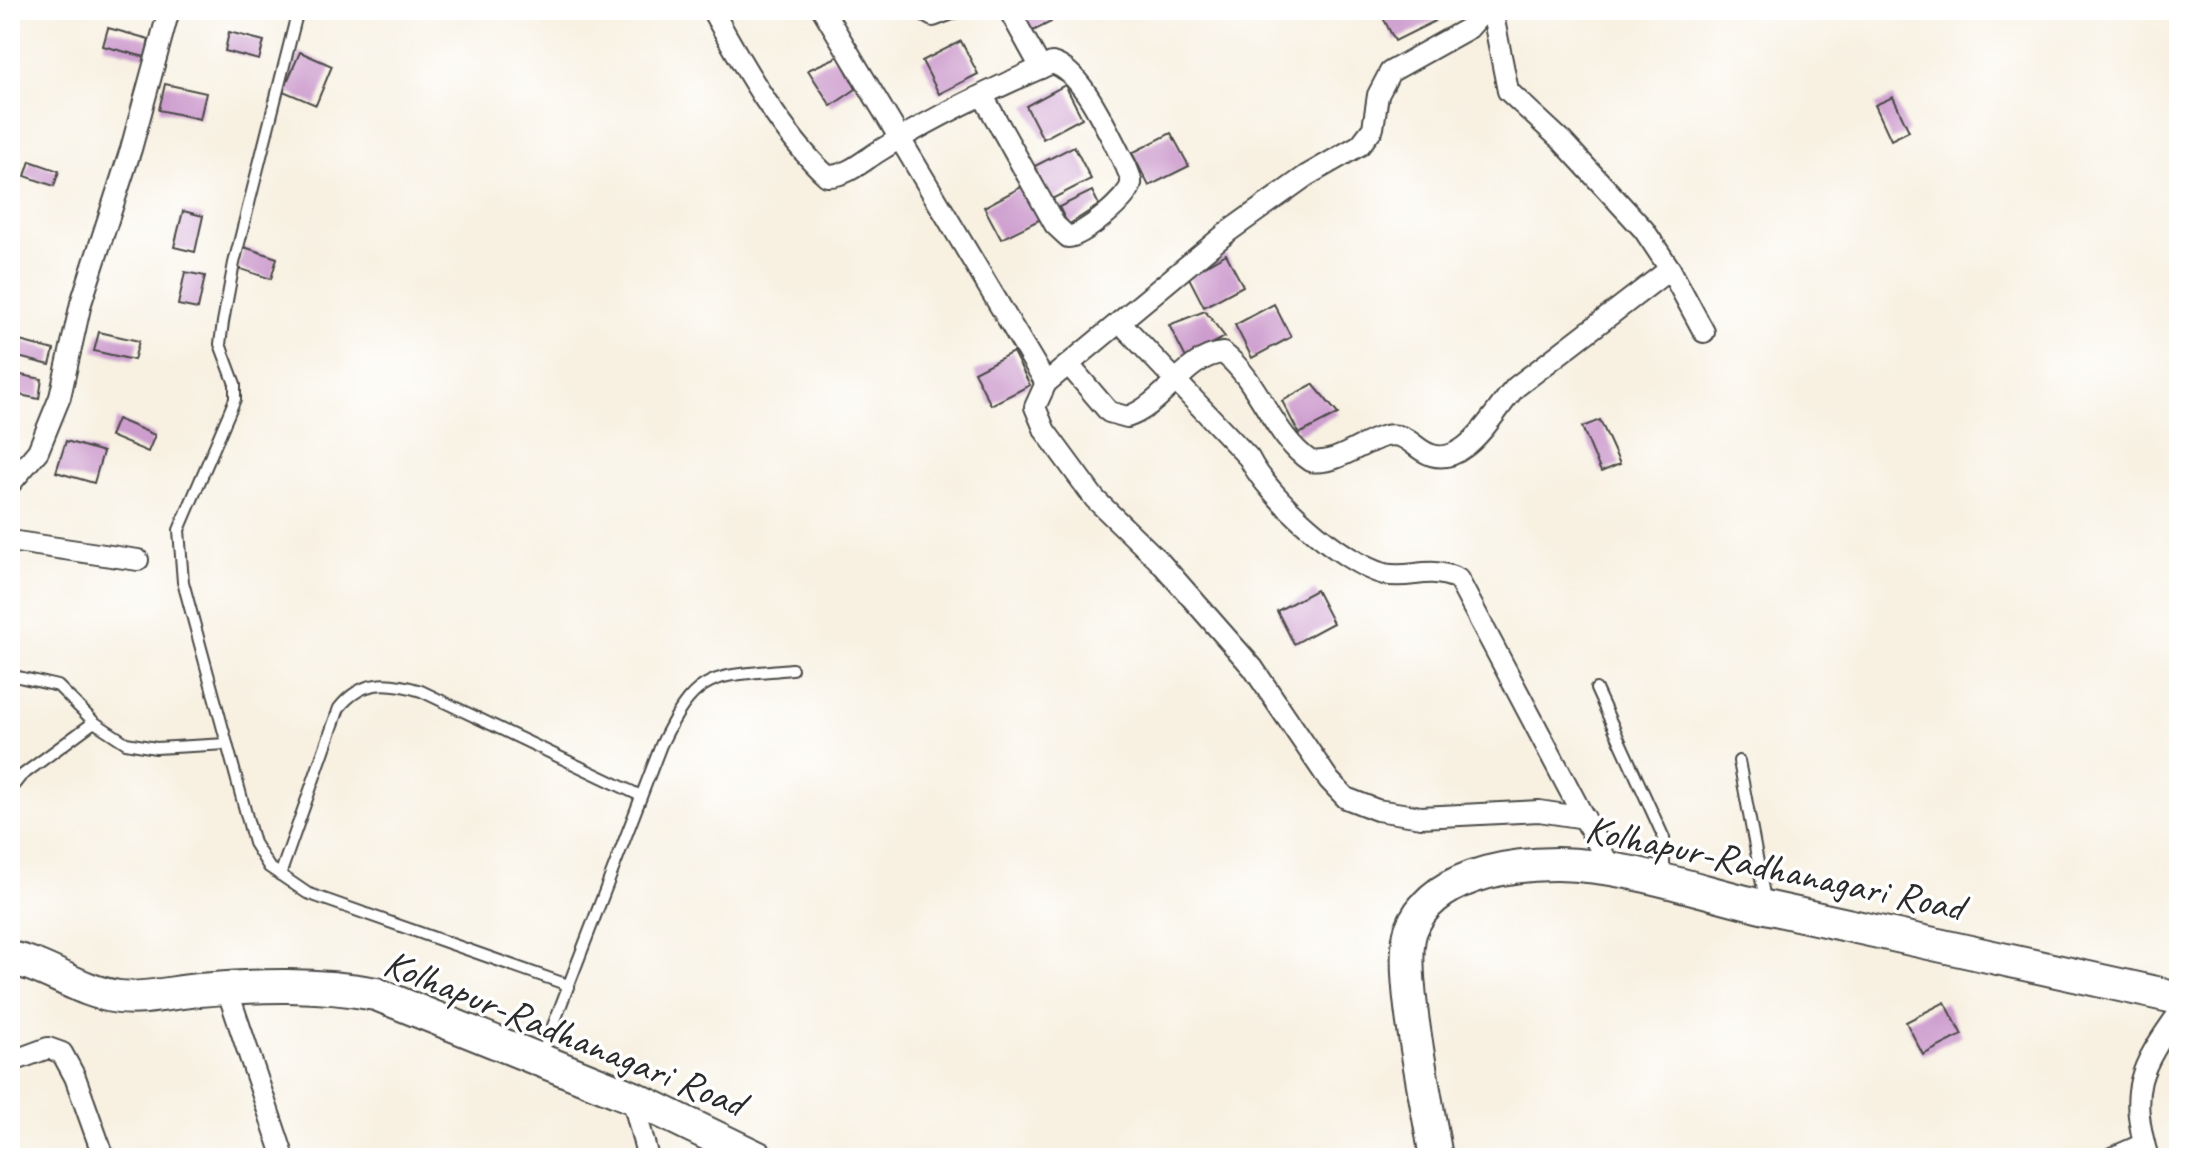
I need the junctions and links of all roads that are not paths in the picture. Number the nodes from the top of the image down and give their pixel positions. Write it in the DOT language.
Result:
graph roads {
  1 [pos="169,10"];
  2 [pos="298,10"];
  3 [pos="712,10"];
  4 [pos="823,10"];
  5 [pos="923,10"];
  6 [pos="949,10"];
  7 [pos="1009,10"];
  8 [pos="1485,10"];
  9 [pos="1492,10"];
  10 [pos="1041,68"];
  11 [pos="983,96"];
  12 [pos="902,137"];
  13 [pos="1670,269"];
  14 [pos="1120,322"];
  15 [pos="1704,332"];
  16 [pos="1069,365"];
  17 [pos="1046,383"];
  18 [pos="1175,384"];
  19 [pos="10,484"];
  20 [pos="10,541"];
  21 [pos="138,560"];
  22 [pos="792,669"];
  23 [pos="10,675"];
  24 [pos="1596,689"];
  25 [pos="94,722"];
  26 [pos="227,744"];
  27 [pos="1739,761"];
  28 [pos="10,790"];
  29 [pos="641,796"];
  30 [pos="1585,818"];
  31 [pos="1610,867"];
  32 [pos="280,875"];
  33 [pos="1664,881"];
  34 [pos="1766,907"];
  35 [pos="10,958"];
  36 [pos="568,985"];
  37 [pos="227,989"];
  38 [pos="2179,998"];
  39 [pos="2179,1013"];
  40 [pos="540,1059"];
  41 [pos="10,1062"];
  42 [pos="632,1097"];
  43 [pos="2146,1151"];
  44 [pos="104,1158"];
  45 [pos="284,1158"];
  46 [pos="648,1158"];
  47 [pos="758,1158"];
  48 [pos="1436,1158"];
  49 [pos="2112,1158"];
  1 -- 19 [label="street"];
  2 -- 26 [label="lane"];
  3 -- 12 [label="street"];
  4 -- 12 [label="street"];
  5 -- 6 [label="street"];
  7 -- 10 [label="street"];
  8 -- 14 [label="street"];
  9 -- 13 [label="street"];
  10 -- 11 [label="street"];
  10 -- 11 [label="street"];
  11 -- 12 [label="street"];
  12 -- 17 [label="street"];
  13 -- 15 [label="street"];
  13 -- 18 [label="street"];
  14 -- 16 [label="street"];
  14 -- 18 [label="street"];
  16 -- 17 [label="street"];
  16 -- 18 [label="street"];
  17 -- 30 [label="street"];
  18 -- 30 [label="street"];
  20 -- 21 [label="street"];
  22 -- 29 [label="lane"];
  23 -- 25 [label="lane"];
  24 -- 33 [label="lane"];
  25 -- 26 [label="lane"];
  25 -- 28 [label="lane"];
  26 -- 32 [label="lane"];
  27 -- 34 [label="lane"];
  29 -- 32 [label="lane"];
  29 -- 36 [label="lane"];
  30 -- 31 [label="street"];
  31 -- 33 [label="main road, Kolhapur-Radhanagari Road"];
  31 -- 48 [label="main road, Kolhapur-Radhanagari Road"];
  32 -- 36 [label="lane"];
  33 -- 34 [label="main road, Kolhapur-Radhanagari Road"];
  34 -- 38 [label="main road, Kolhapur-Radhanagari Road"];
  35 -- 37 [label="main road, Kolhapur-Radhanagari Road"];
  36 -- 40 [label="lane"];
  37 -- 40 [label="main road, Kolhapur-Radhanagari Road"];
  37 -- 45 [label="street"];
  39 -- 43 [label="street"];
  40 -- 42 [label="main road, Kolhapur-Radhanagari Road"];
  41 -- 44 [label="street"];
  42 -- 46 [label="street"];
  42 -- 47 [label="main road, Kolhapur-Radhanagari Road"];
  43 -- 49 [label="street"];
}
